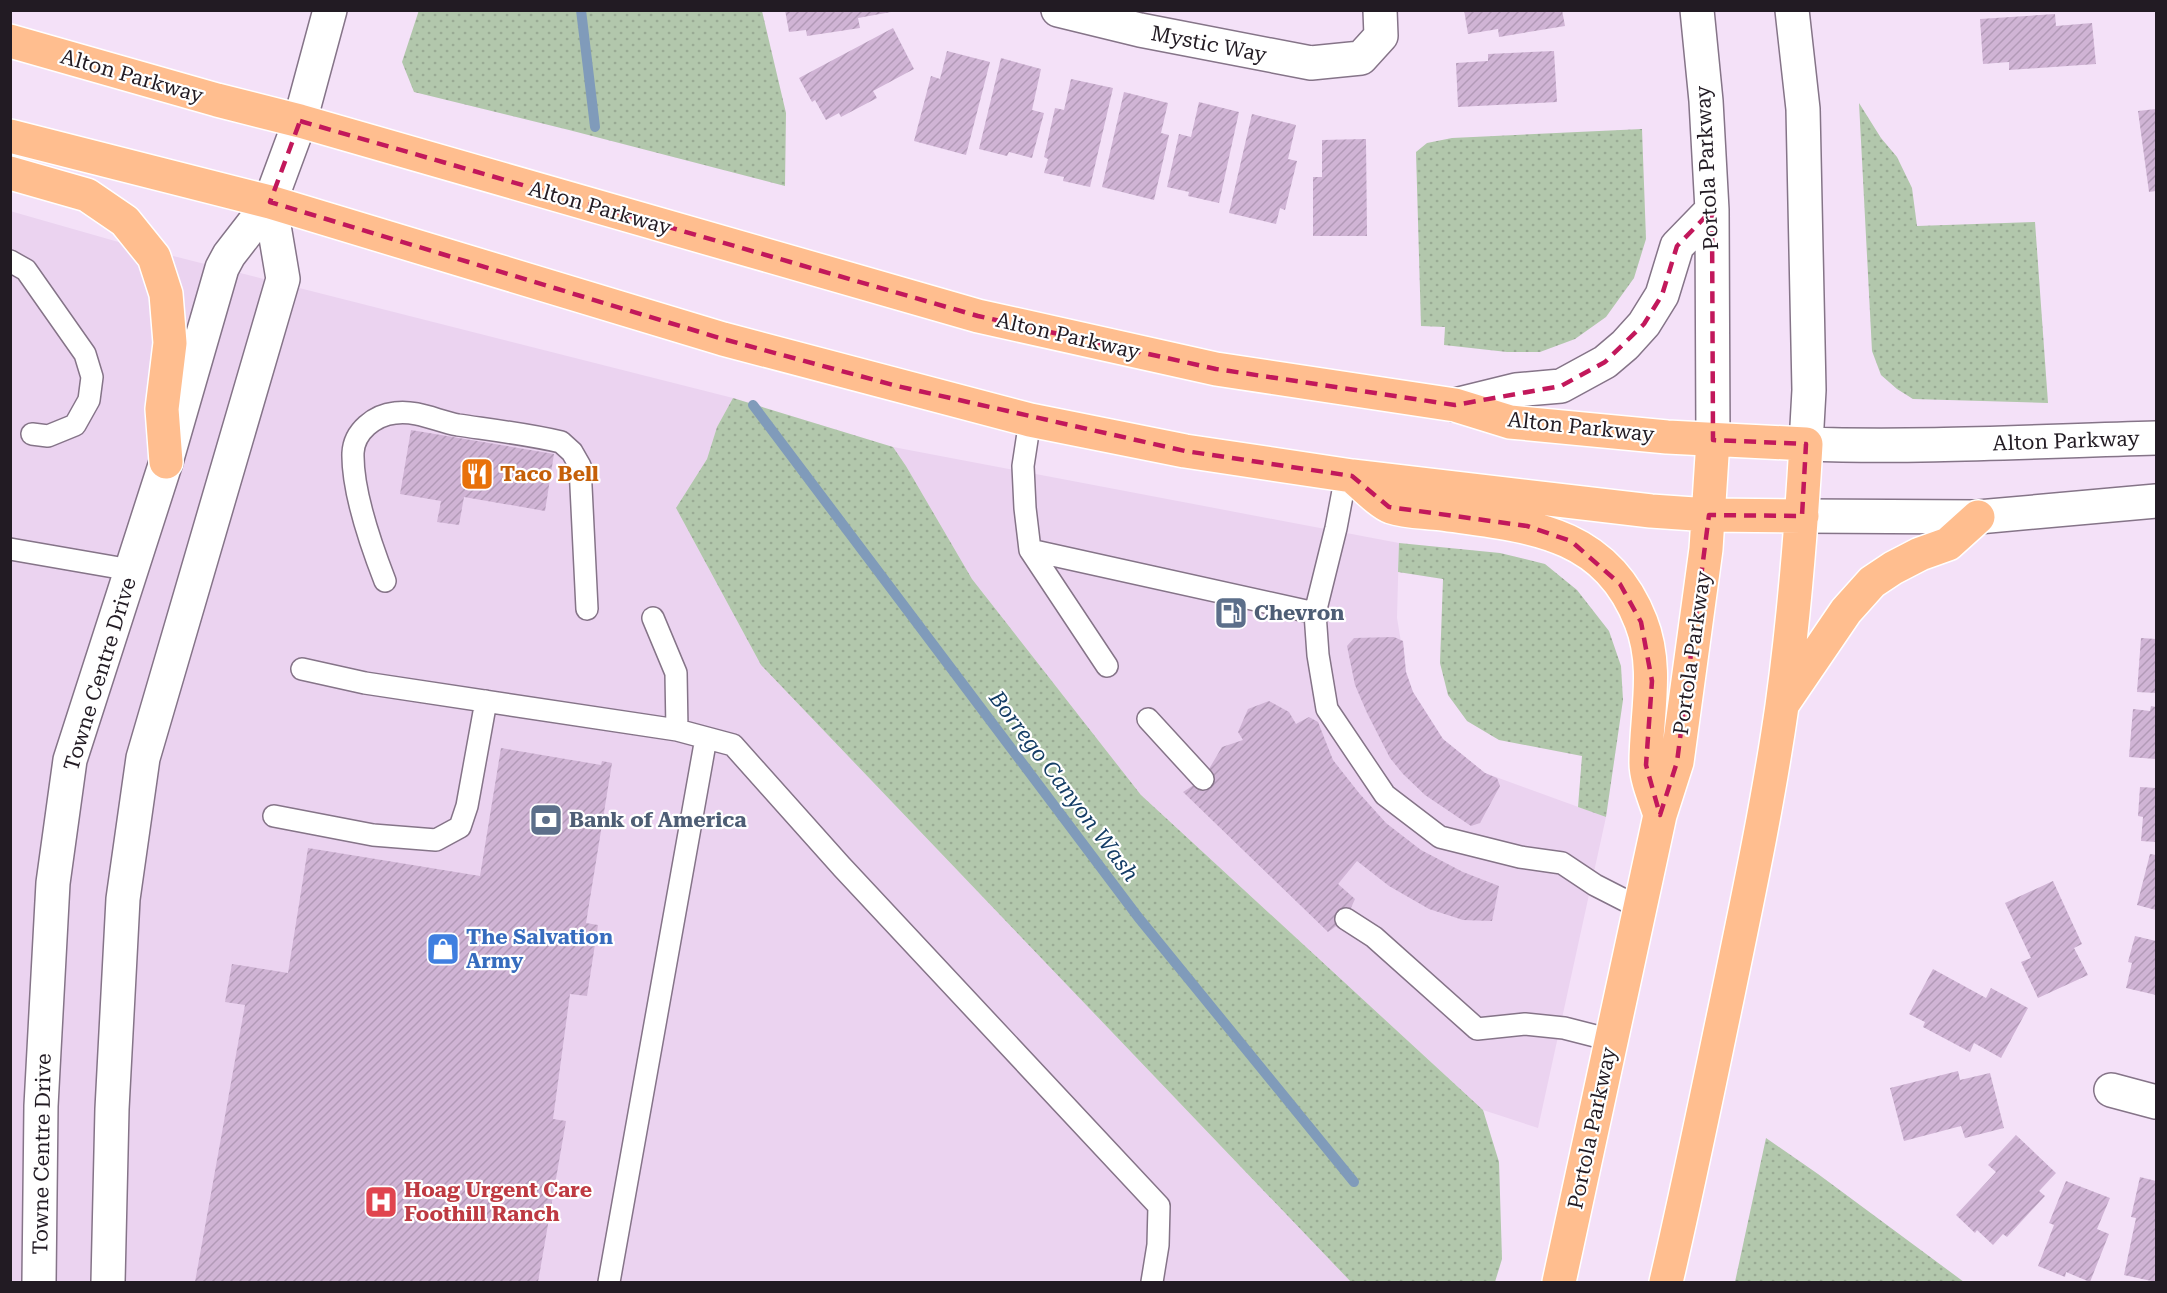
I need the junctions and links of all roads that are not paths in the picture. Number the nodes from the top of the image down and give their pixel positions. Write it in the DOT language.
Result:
graph roads {
  1 [pos="330,10"];
  2 [pos="1058,10"];
  3 [pos="1380,10"];
  4 [pos="1697,10"];
  5 [pos="1792,10"];
  6 [pos="10,41"];
  7 [pos="300,121"];
  8 [pos="10,136"];
  9 [pos="10,173"];
  10 [pos="270,202"];
  11 [pos="1712,210"];
  12 [pos="10,261"];
  13 [pos="1455,405"];
  14 [pos="1030,420"];
  15 [pos="32,434"];
  16 [pos="2157,438"];
  17 [pos="1713,440"];
  18 [pos="1806,444"];
  19 [pos="166,462"];
  20 [pos="1349,475"];
  21 [pos="2157,501"];
  22 [pos="1709,515"];
  23 [pos="1802,516"];
  24 [pos="1978,517"];
  25 [pos="10,549"];
  26 [pos="1030,550"];
  27 [pos="132,570"];
  28 [pos="385,580"];
  29 [pos="587,609"];
  30 [pos="1315,613"];
  31 [pos="653,618"];
  32 [pos="1107,666"];
  33 [pos="302,669"];
  34 [pos="486,702"];
  35 [pos="1782,706"];
  36 [pos="1148,719"];
  37 [pos="677,730"];
  38 [pos="706,738"];
  39 [pos="1203,779"];
  40 [pos="1660,815"];
  41 [pos="273,816"];
  42 [pos="1640,908"];
  43 [pos="1346,920"];
  44 [pos="1611,1040"];
  45 [pos="2112,1090"];
  46 [pos="2157,1102"];
  47 [pos="39,1282"];
  48 [pos="108,1282"];
  49 [pos="609,1282"];
  50 [pos="1152,1282"];
  51 [pos="1559,1282"];
  52 [pos="1666,1282"];
  1 -- 7 [label="main road, Towne Centre Drive"];
  2 -- 3 [label="main road, Mystic Way"];
  4 -- 11 [label="main road, Portola Parkway"];
  5 -- 18 [label="main road"];
  6 -- 7 [label="main road, Alton Parkway"];
  7 -- 10 [label="main road, Towne Centre Drive"];
  7 -- 13 [label="main road, Alton Parkway"];
  8 -- 10 [label="main road"];
  9 -- 19 [label="main road"];
  10 -- 14 [label="main road"];
  10 -- 19 [label="main road, Towne Centre Drive"];
  10 -- 48 [label="main road"];
  11 -- 13 [label="main road"];
  11 -- 17 [label="main road, Portola Parkway"];
  12 -- 15 [label="lane"];
  13 -- 17 [label="main road, Alton Parkway"];
  14 -- 20 [label="main road"];
  14 -- 26 [label="lane"];
  16 -- 18 [label="main road, Alton Parkway"];
  17 -- 18 [label="main road, Alton Parkway"];
  17 -- 22 [label="main road, Portola Parkway"];
  18 -- 23 [label="main road"];
  19 -- 27 [label="main road, Towne Centre Drive"];
  20 -- 22 [label="main road"];
  20 -- 30 [label="lane"];
  20 -- 40 [label="main road"];
  21 -- 24 [label="main road"];
  22 -- 23 [label="main road"];
  22 -- 40 [label="main road, Portola Parkway"];
  23 -- 24 [label="main road"];
  23 -- 35 [label="main road"];
  24 -- 35 [label="main road"];
  25 -- 27 [label="lane"];
  26 -- 30 [label="lane"];
  26 -- 32 [label="lane"];
  27 -- 47 [label="main road, Towne Centre Drive"];
  28 -- 29 [label="lane"];
  30 -- 42 [label="lane"];
  31 -- 37 [label="lane"];
  33 -- 34 [label="lane"];
  34 -- 37 [label="lane"];
  34 -- 41 [label="lane"];
  35 -- 52 [label="main road"];
  36 -- 39 [label="lane"];
  37 -- 38 [label="lane"];
  38 -- 49 [label="lane"];
  38 -- 50 [label="lane"];
  40 -- 42 [label="main road, Portola Parkway"];
  42 -- 44 [label="main road, Portola Parkway"];
  43 -- 44 [label="lane"];
  44 -- 51 [label="main road, Portola Parkway"];
  45 -- 46 [label="main road"];
}
